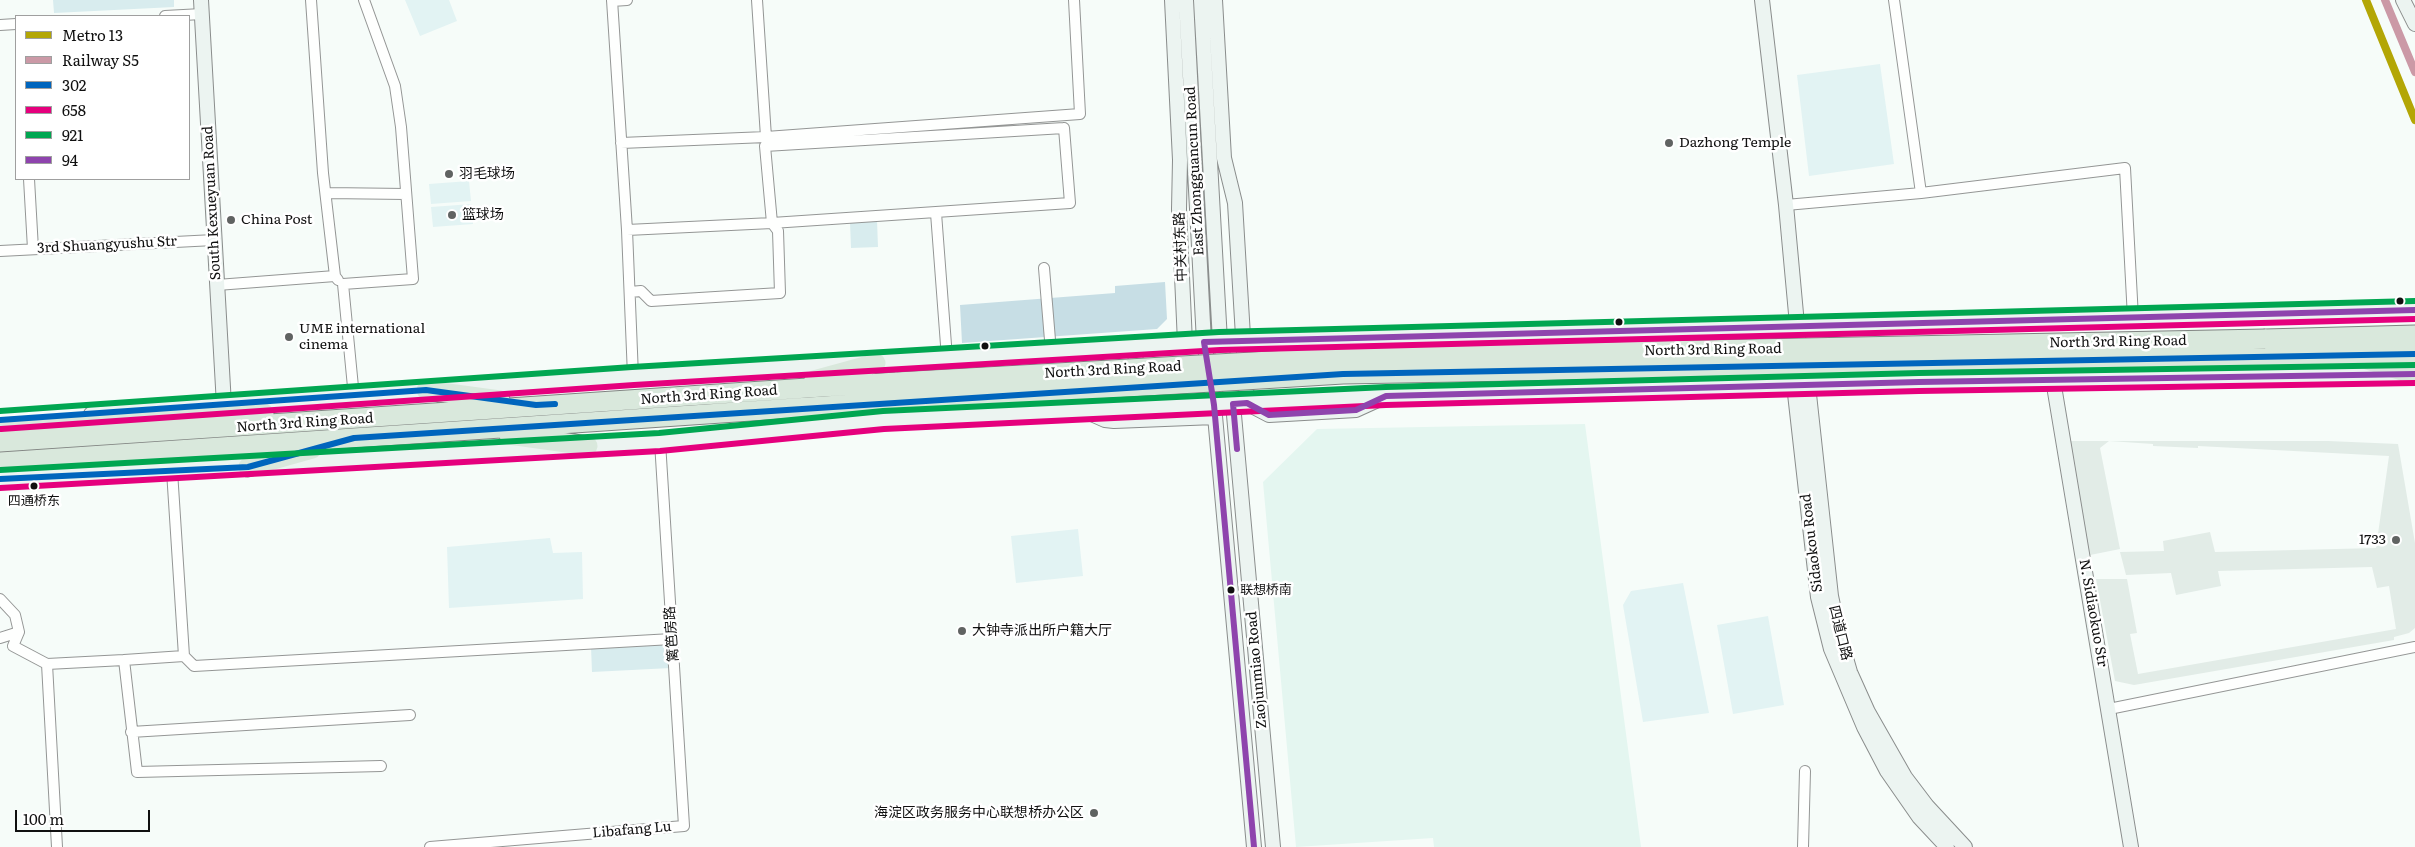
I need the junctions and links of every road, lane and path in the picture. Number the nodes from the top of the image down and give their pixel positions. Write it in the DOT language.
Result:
graph roads {
  1 [pos="201,0"];
  2 [pos="311,0"];
  3 [pos="364,0"];
  4 [pos="627,0"];
  5 [pos="756,0"];
  6 [pos="1074,0"];
  7 [pos="1172,0"];
  8 [pos="1186,0"];
  9 [pos="1201,0"];
  10 [pos="1215,0"];
  11 [pos="1762,0"];
  12 [pos="1894,0"];
  13 [pos="2403,0"];
  14 [pos="612,1"];
  15 [pos="202,14"];
  16 [pos="184,15"];
  17 [pos="15,24"];
  18 [pos="2415,24"];
  19 [pos="0,25"];
  20 [pos="766,137"];
  21 [pos="621,143"];
  22 [pos="29,180"];
  23 [pos="327,193"];
  24 [pos="1921,193"];
  25 [pos="406,194"];
  26 [pos="1786,205"];
  27 [pos="936,213"];
  28 [pos="772,223"];
  29 [pos="628,230"];
  30 [pos="214,240"];
  31 [pos="33,249"];
  32 [pos="0,251"];
  33 [pos="1044,268"];
  34 [pos="335,276"];
  35 [pos="343,284"];
  36 [pos="217,285"];
  37 [pos="630,292"];
  38 [pos="2415,310"];
  39 [pos="2133,318"];
  40 [pos="1918,324"];
  41 [pos="1798,327"];
  42 [pos="1689,330"];
  43 [pos="2415,335"];
  44 [pos="1220,341"];
  45 [pos="1243,341"];
  46 [pos="1204,342"];
  47 [pos="1185,343"];
  48 [pos="1135,346"];
  49 [pos="2265,348"];
  50 [pos="1051,352"];
  51 [pos="2415,354"];
  52 [pos="2352,356"];
  53 [pos="947,358"];
  54 [pos="876,363"];
  55 [pos="1245,371"];
  56 [pos="1226,372"];
  57 [pos="1209,373"];
  58 [pos="2413,374"];
  59 [pos="634,376"];
  60 [pos="1137,376"];
  61 [pos="2052,380"];
  62 [pos="1919,382"];
  63 [pos="1801,385"];
  64 [pos="353,387"];
  65 [pos="1690,389"];
  66 [pos="426,390"];
  67 [pos="774,391"];
  68 [pos="1247,403"];
  69 [pos="1233,404"];
  70 [pos="536,405"];
  71 [pos="224,406"];
  72 [pos="1138,408"];
  73 [pos="1084,411"];
  74 [pos="1214,411"];
  75 [pos="0,420"];
  76 [pos="0,428"];
  77 [pos="352,429"];
  78 [pos="471,430"];
  79 [pos="0,442"];
  80 [pos="660,442"];
  81 [pos="588,446"];
  82 [pos="0,462"];
  83 [pos="248,467"];
  84 [pos="172,471"];
  85 [pos="0,479"];
  86 [pos="0,599"];
  87 [pos="19,632"];
  88 [pos="0,638"];
  89 [pos="672,639"];
  90 [pos="2415,647"];
  91 [pos="184,656"];
  92 [pos="124,660"];
  93 [pos="47,664"];
  94 [pos="2109,709"];
  95 [pos="410,715"];
  96 [pos="131,732"];
  97 [pos="381,766"];
  98 [pos="1805,771"];
  99 [pos="58,847"];
  100 [pos="430,847"];
  101 [pos="1254,847"];
  102 [pos="1273,847"];
  103 [pos="1803,847"];
  104 [pos="1947,847"];
  105 [pos="1965,847"];
  106 [pos="2131,847"];
  1 -- 15 [label="street, South Kexueyuan Road"];
  2 -- 23 [label="street"];
  3 -- 25 [label="street"];
  4 -- 14 [label="street"];
  5 -- 20 [label="street"];
  6 -- 20 [label="street"];
  7 -- 47 [label="street, 中关村东路"];
  8 -- 46 [label="street, East Zhongguancun Road"];
  9 -- 44 [label="street, Zaojunmiao Road"];
  10 -- 45 [label="street"];
  11 -- 26 [label="street"];
  12 -- 24 [label="street"];
  13 -- 18 [label="street"];
  14 -- 21 [label="street"];
  15 -- 16 [label="street"];
  15 -- 30 [label="street, South Kexueyuan Road"];
  17 -- 19 [label="street"];
  20 -- 21 [label="street"];
  21 -- 29 [label="street"];
  22 -- 31 [label="street"];
  23 -- 25 [label="street"];
  23 -- 34 [label="street"];
  24 -- 26 [label="street"];
  24 -- 39 [label="street"];
  25 -- 35 [label="street"];
  26 -- 41 [label="street"];
  27 -- 28 [label="street"];
  27 -- 28 [label="street"];
  27 -- 53 [label="street"];
  28 -- 29 [label="street"];
  28 -- 37 [label="street"];
  29 -- 37 [label="street"];
  30 -- 31 [label="street, 3rd Shuangyushu Str"];
  30 -- 36 [label="street, South Kexueyuan Road"];
  31 -- 32 [label="street, 3rd Shuangyushu Str"];
  33 -- 50 [label="street"];
  34 -- 35 [label="street"];
  34 -- 36 [label="street"];
  35 -- 64 [label="street"];
  36 -- 71 [label="street, South Kexueyuan Road"];
  37 -- 59 [label="street"];
  38 -- 39 [label="street"];
  39 -- 40 [label="street"];
  40 -- 41 [label="street"];
  40 -- 62 [label="street"];
  41 -- 42 [label="street"];
  41 -- 63 [label="street"];
  42 -- 45 [label="street"];
  42 -- 65 [label="street"];
  43 -- 49 [label="highway, North 3rd Ring Road"];
  44 -- 45 [label="street"];
  44 -- 46 [label="street"];
  44 -- 56 [label="street, Zaojunmiao Road"];
  45 -- 55 [label="street"];
  46 -- 47 [label="street"];
  46 -- 57 [label="street, East Zhongguancun Road"];
  47 -- 48 [label="street"];
  48 -- 50 [label="street"];
  48 -- 60 [label="street"];
  49 -- 52 [label="highway, North 3rd Ring Road"];
  49 -- 67 [label="highway, North 3rd Ring Road, bridge"];
  49 -- 78 [label="highway, North 3rd Ring Road, bridge"];
  50 -- 53 [label="street"];
  51 -- 52 [label="highway, North 3rd Ring Road"];
  52 -- 58 [label="highway"];
  53 -- 54 [label="street"];
  54 -- 59 [label="street"];
  54 -- 67 [label="highway"];
  55 -- 56 [label="street"];
  55 -- 68 [label="street"];
  56 -- 57 [label="street"];
  56 -- 69 [label="street, Zaojunmiao Road"];
  57 -- 60 [label="street"];
  57 -- 74 [label="street, Zaojunmiao Road"];
  58 -- 61 [label="street"];
  59 -- 66 [label="street"];
  60 -- 72 [label="street"];
  61 -- 62 [label="street"];
  61 -- 94 [label="street, N. Sidiaokuo Str"];
  62 -- 63 [label="street"];
  63 -- 65 [label="street"];
  63 -- 104 [label="street, Sidaokou Road"];
  63 -- 105 [label="street, 四道口路"];
  65 -- 68 [label="street"];
  66 -- 70 [label="highway"];
  66 -- 71 [label="street"];
  67 -- 70 [label="highway, North 3rd Ring Road"];
  68 -- 69 [label="street"];
  69 -- 74 [label="street"];
  69 -- 102 [label="street, Zaojunmiao Road"];
  70 -- 77 [label="highway, North 3rd Ring Road"];
  71 -- 75 [label="street"];
  72 -- 73 [label="street"];
  72 -- 74 [label="street"];
  73 -- 74 [label="street"];
  73 -- 80 [label="street"];
  74 -- 101 [label="street, Zaojunmiao Road"];
  76 -- 77 [label="highway"];
  77 -- 78 [label="highway, North 3rd Ring Road"];
  77 -- 79 [label="highway, North 3rd Ring Road"];
  77 -- 82 [label="highway, North 3rd Ring Road"];
  77 -- 83 [label="highway"];
  78 -- 81 [label="highway"];
  80 -- 81 [label="street"];
  80 -- 89 [label="street, 篱笆房路"];
  81 -- 83 [label="street"];
  83 -- 84 [label="street"];
  84 -- 85 [label="street"];
  84 -- 91 [label="street"];
  86 -- 87 [label="street"];
  87 -- 88 [label="street"];
  87 -- 93 [label="street"];
  89 -- 91 [label="street"];
  89 -- 100 [label="street, Libafang Lu"];
  90 -- 94 [label="street"];
  91 -- 92 [label="street"];
  92 -- 93 [label="street"];
  92 -- 96 [label="street"];
  93 -- 99 [label="street"];
  94 -- 106 [label="street, N. Sidiaokuo Str"];
  95 -- 96 [label="street"];
  96 -- 97 [label="street"];
  98 -- 103 [label="street"];
}
